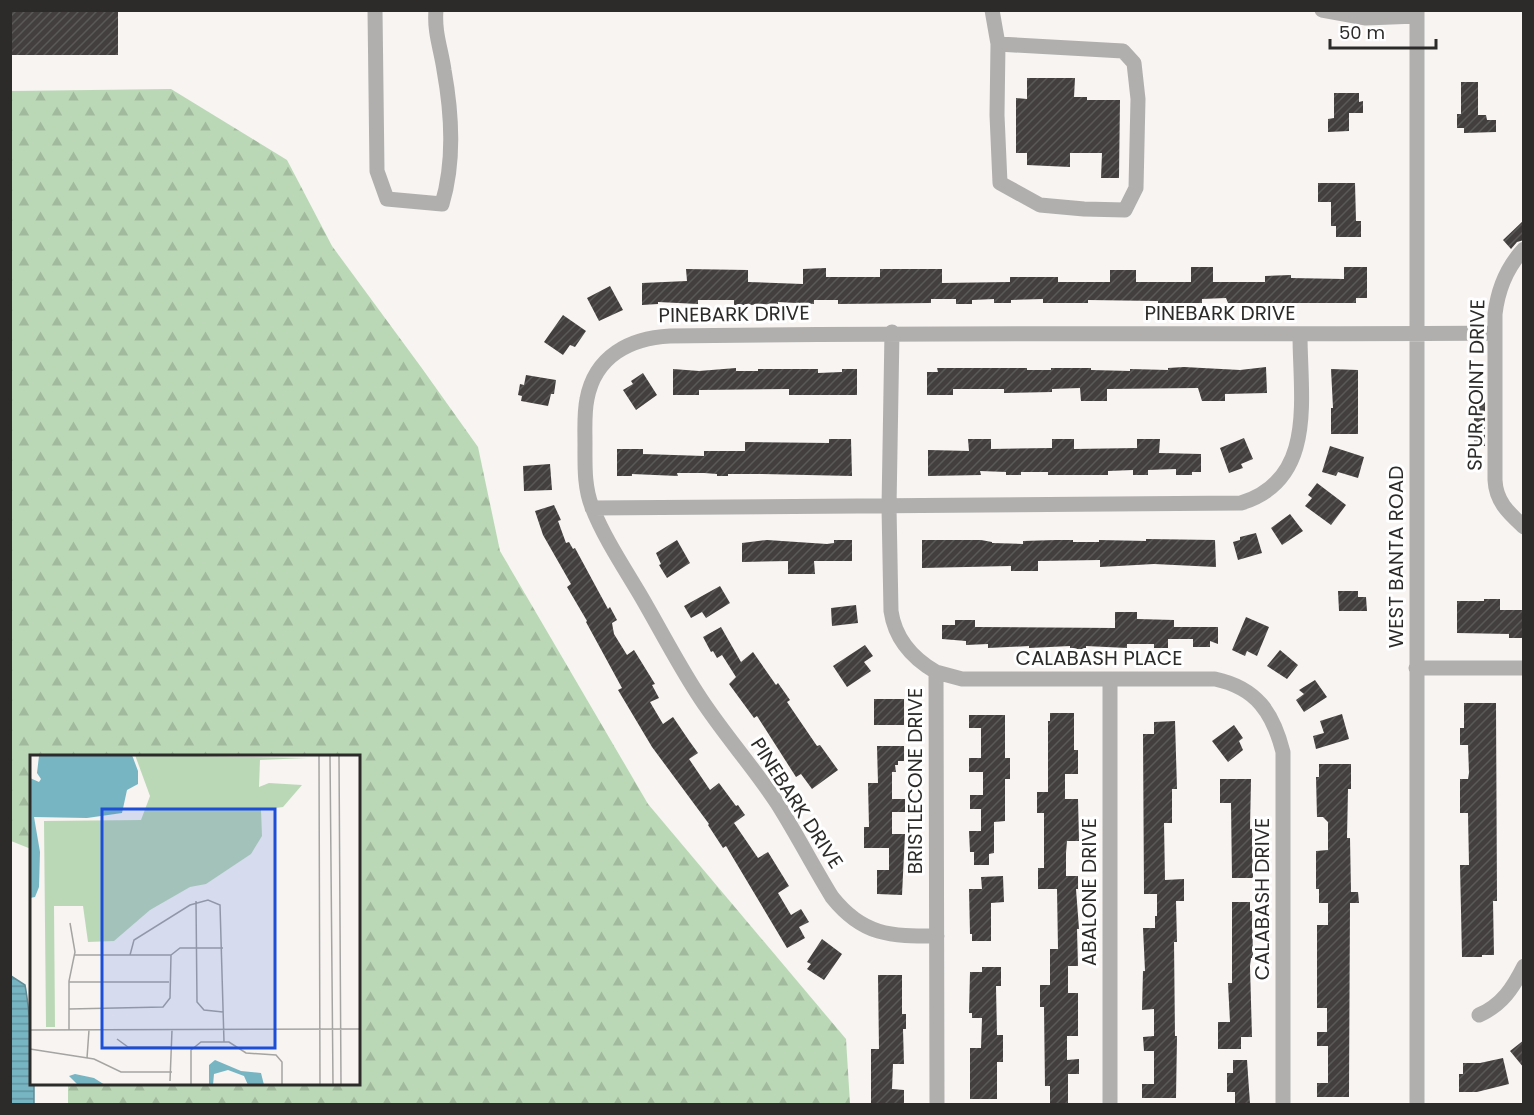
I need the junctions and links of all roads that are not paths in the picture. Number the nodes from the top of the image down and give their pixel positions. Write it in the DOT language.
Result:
graph roads {
  1 [pos="375,10"];
  2 [pos="436,10"];
  3 [pos="992,10"];
  4 [pos="1322,10"];
  5 [pos="1417,13"];
  6 [pos="998,44"];
  7 [pos="1524,249"];
  8 [pos="891,333"];
  9 [pos="1418,333"];
  10 [pos="1495,333"];
  11 [pos="1300,335"];
  12 [pos="889,507"];
  13 [pos="592,508"];
  14 [pos="1520,524"];
  15 [pos="1416,668"];
  16 [pos="1524,668"];
  17 [pos="936,672"];
  18 [pos="1110,679"];
  19 [pos="1258,701"];
  20 [pos="936,936"];
  21 [pos="1524,966"];
  22 [pos="1479,1016"];
  23 [pos="938,1104"];
  24 [pos="1110,1104"];
  25 [pos="1283,1104"];
  26 [pos="1417,1104"];
  1 -- 2 [label="street"];
  3 -- 6 [label="street"];
  4 -- 5 [label="street"];
  5 -- 9 [label="street, WEST BANTA ROAD"];
  6 -- 6 [label="street"];
  7 -- 10 [label="street, SPUR POINT DRIVE"];
  8 -- 11 [label="street, PINEBARK DRIVE"];
  8 -- 12 [label="street, BRISTLECONE DRIVE"];
  8 -- 13 [label="street, PINEBARK DRIVE"];
  9 -- 10 [label="street, PINEBARK DRIVE"];
  9 -- 11 [label="street, PINEBARK DRIVE"];
  9 -- 15 [label="street, WEST BANTA ROAD"];
  10 -- 14 [label="street, SPUR POINT DRIVE"];
  11 -- 12 [label="street"];
  12 -- 13 [label="street"];
  12 -- 17 [label="street, BRISTLECONE DRIVE"];
  13 -- 20 [label="street, PINEBARK DRIVE"];
  15 -- 16 [label="street"];
  15 -- 26 [label="street, WEST BANTA ROAD"];
  17 -- 18 [label="street, CALABASH PLACE"];
  17 -- 20 [label="street, BRISTLECONE DRIVE"];
  18 -- 19 [label="street, CALABASH PLACE"];
  18 -- 24 [label="street, ABALONE DRIVE"];
  19 -- 25 [label="street, CALABASH DRIVE"];
  20 -- 23 [label="street, BRISTLECONE DRIVE"];
  21 -- 22 [label="street"];
}
